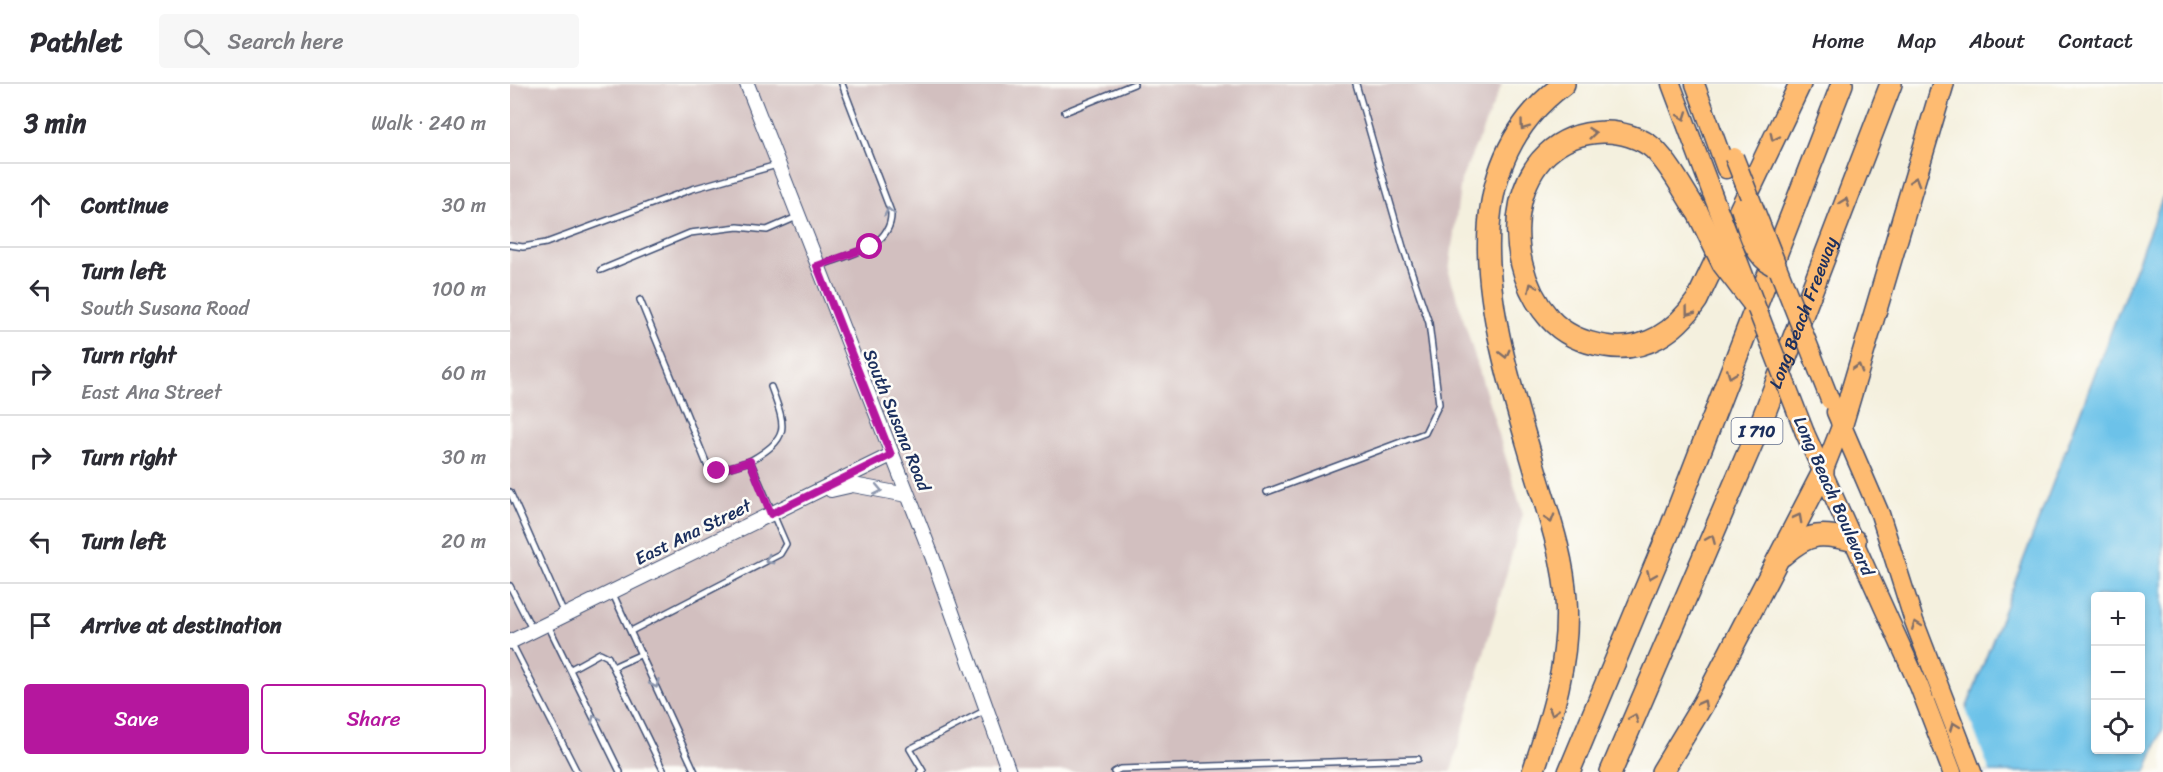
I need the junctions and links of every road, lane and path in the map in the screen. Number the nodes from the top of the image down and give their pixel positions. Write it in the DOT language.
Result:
graph roads {
  1 [pos="747,84"];
  2 [pos="842,84"];
  3 [pos="1134,84"];
  4 [pos="1356,84"];
  5 [pos="1564,84"];
  6 [pos="1671,84"];
  7 [pos="1695,84"];
  8 [pos="1708,84"];
  9 [pos="1800,84"];
  10 [pos="1842,84"];
  11 [pos="1890,84"];
  12 [pos="1943,84"];
  13 [pos="1065,112"];
  14 [pos="1730,163"];
  15 [pos="778,165"];
  16 [pos="798,217"];
  17 [pos="510,245"];
  18 [pos="817,266"];
  19 [pos="601,270"];
  20 [pos="640,300"];
  21 [pos="1752,303"];
  22 [pos="771,387"];
  23 [pos="1842,424"];
  24 [pos="891,455"];
  25 [pos="750,461"];
  26 [pos="1823,472"];
  27 [pos="510,492"];
  28 [pos="1268,492"];
  29 [pos="907,495"];
  30 [pos="808,496"];
  31 [pos="771,514"];
  32 [pos="1855,541"];
  33 [pos="1774,564"];
  34 [pos="510,586"];
  35 [pos="612,592"];
  36 [pos="564,615"];
  37 [pos="548,624"];
  38 [pos="533,631"];
  39 [pos="631,631"];
  40 [pos="510,642"];
  41 [pos="642,654"];
  42 [pos="613,667"];
  43 [pos="571,669"];
  44 [pos="987,709"];
  45 [pos="1418,759"];
  46 [pos="577,772"];
  47 [pos="620,772"];
  48 [pos="664,772"];
  49 [pos="695,772"];
  50 [pos="920,772"];
  51 [pos="1009,772"];
  52 [pos="1114,772"];
  53 [pos="1533,772"];
  54 [pos="1569,772"];
  55 [pos="1611,772"];
  56 [pos="1662,772"];
  57 [pos="1952,772"];
  58 [pos="1972,772"];
  1 -- 15 [label="street, South Susana Road"];
  18 -- 2 [label="lane, one-way"];
  3 -- 13 [label="lane"];
  4 -- 28 [label="lane"];
  5 -- 53 [label="highway, one-way"];
  6 -- 21 [label="main road, Long Beach Boulevard, one-way, bridge"];
  7 -- 14 [label="main road"];
  8 -- 14 [label="main road, Long Beach Boulevard"];
  9 -- 21 [label="highway, one-way, bridge"];
  10 -- 54 [label="highway, I 710, one-way"];
  55 -- 11 [label="highway, Long Beach Freeway / I 710, one-way"];
  23 -- 12 [label="highway, one-way"];
  14 -- 23 [label="main road, Long Beach Boulevard, bridge"];
  15 -- 16 [label="street, South Susana Road"];
  15 -- 17 [label="lane"];
  16 -- 18 [label="street, South Susana Road"];
  16 -- 19 [label="lane"];
  18 -- 24 [label="street, South Susana Road"];
  20 -- 25 [label="lane"];
  21 -- 26 [label="main road, Long Beach Boulevard, bridge"];
  22 -- 25 [label="lane"];
  23 -- 26 [label="main road"];
  58 -- 23 [label="main road, Long Beach Boulevard, one-way"];
  24 -- 29 [label="street, South Susana Road"];
  24 -- 30 [label="street, East Ana Street"];
  25 -- 31 [label="lane"];
  26 -- 32 [label="main road, Long Beach Boulevard"];
  33 -- 26 [label="highway, one-way"];
  27 -- 36 [label="lane"];
  30 -- 29 [label="street, one-way"];
  29 -- 44 [label="street, South Susana Road"];
  30 -- 31 [label="street, East Ana Street"];
  31 -- 35 [label="street, East Ana Street"];
  31 -- 39 [label="lane, one-way"];
  32 -- 33 [label="highway"];
  32 -- 57 [label="main road, Long Beach Boulevard"];
  56 -- 33 [label="highway, one-way"];
  34 -- 38 [label="lane"];
  35 -- 36 [label="street, East Ana Street"];
  35 -- 39 [label="lane"];
  36 -- 37 [label="street, East Ana Street"];
  37 -- 38 [label="street, East Ana Street"];
  37 -- 43 [label="lane"];
  38 -- 40 [label="street, East Ana Street"];
  39 -- 41 [label="lane"];
  40 -- 46 [label="lane"];
  41 -- 42 [label="lane"];
  41 -- 49 [label="lane, one-way"];
  42 -- 43 [label="lane"];
  42 -- 48 [label="lane"];
  47 -- 43 [label="lane, one-way"];
  44 -- 50 [label="lane"];
  44 -- 51 [label="street, South Susana Road"];
  45 -- 52 [label="lane"];
}
